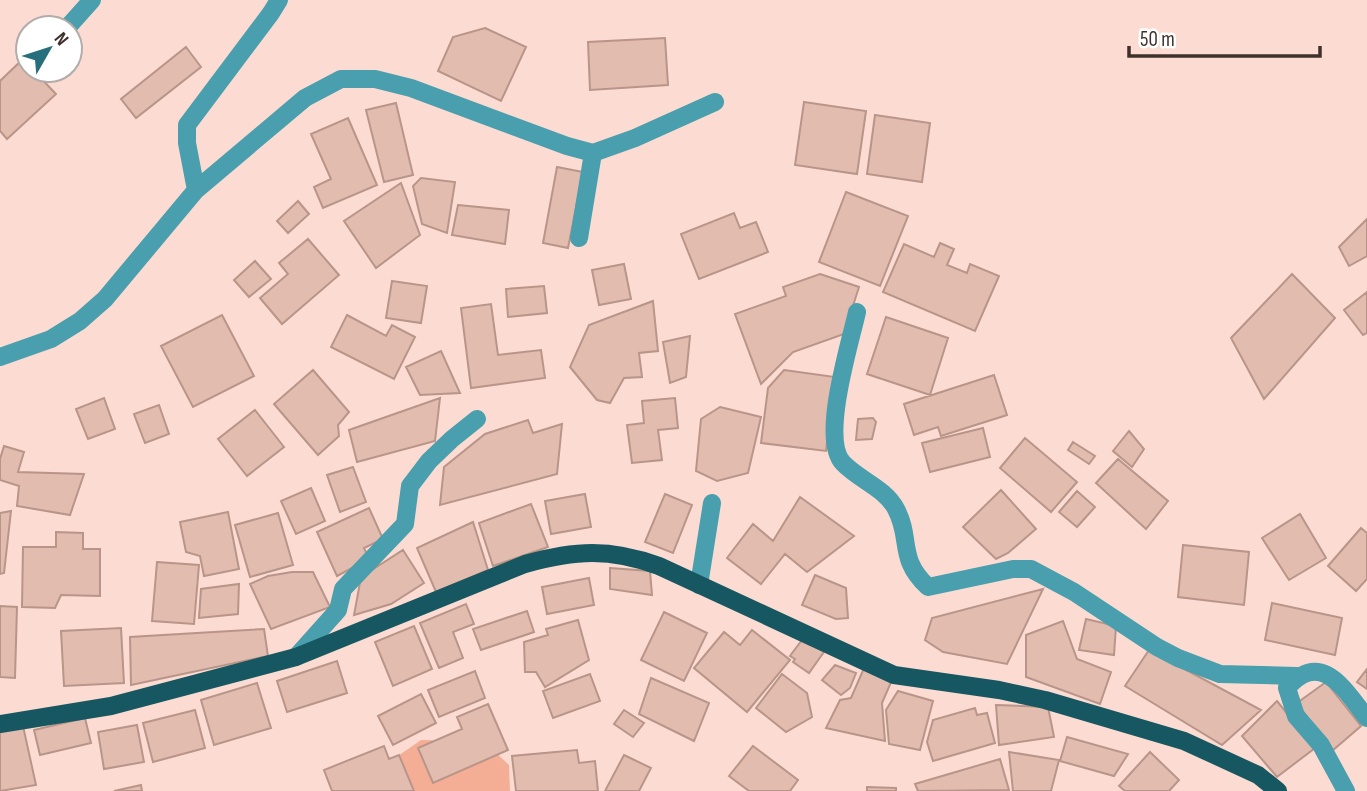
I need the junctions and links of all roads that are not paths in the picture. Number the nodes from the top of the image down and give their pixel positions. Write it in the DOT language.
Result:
graph roads {
  1 [pos="92,0"];
  2 [pos="279,0"];
  3 [pos="80,14"];
  4 [pos="715,102"];
  5 [pos="593,153"];
  6 [pos="196,190"];
  7 [pos="579,238"];
  8 [pos="857,312"];
  9 [pos="0,357"];
  10 [pos="477,419"];
  11 [pos="712,503"];
  12 [pos="699,586"];
  13 [pos="296,657"];
  14 [pos="1297,676"];
  15 [pos="1367,718"];
  16 [pos="0,724"];
  17 [pos="1278,791"];
  18 [pos="1346,791"];
  1 -- 3 [label="street"];
  2 -- 6 [label="street"];
  4 -- 5 [label="street"];
  5 -- 6 [label="street"];
  5 -- 7 [label="street"];
  6 -- 9 [label="street"];
  8 -- 14 [label="street"];
  10 -- 13 [label="street"];
  11 -- 12 [label="street"];
  12 -- 13 [label="main road"];
  12 -- 17 [label="main road"];
  13 -- 16 [label="main road"];
  14 -- 15 [label="street"];
  14 -- 18 [label="street"];
}
